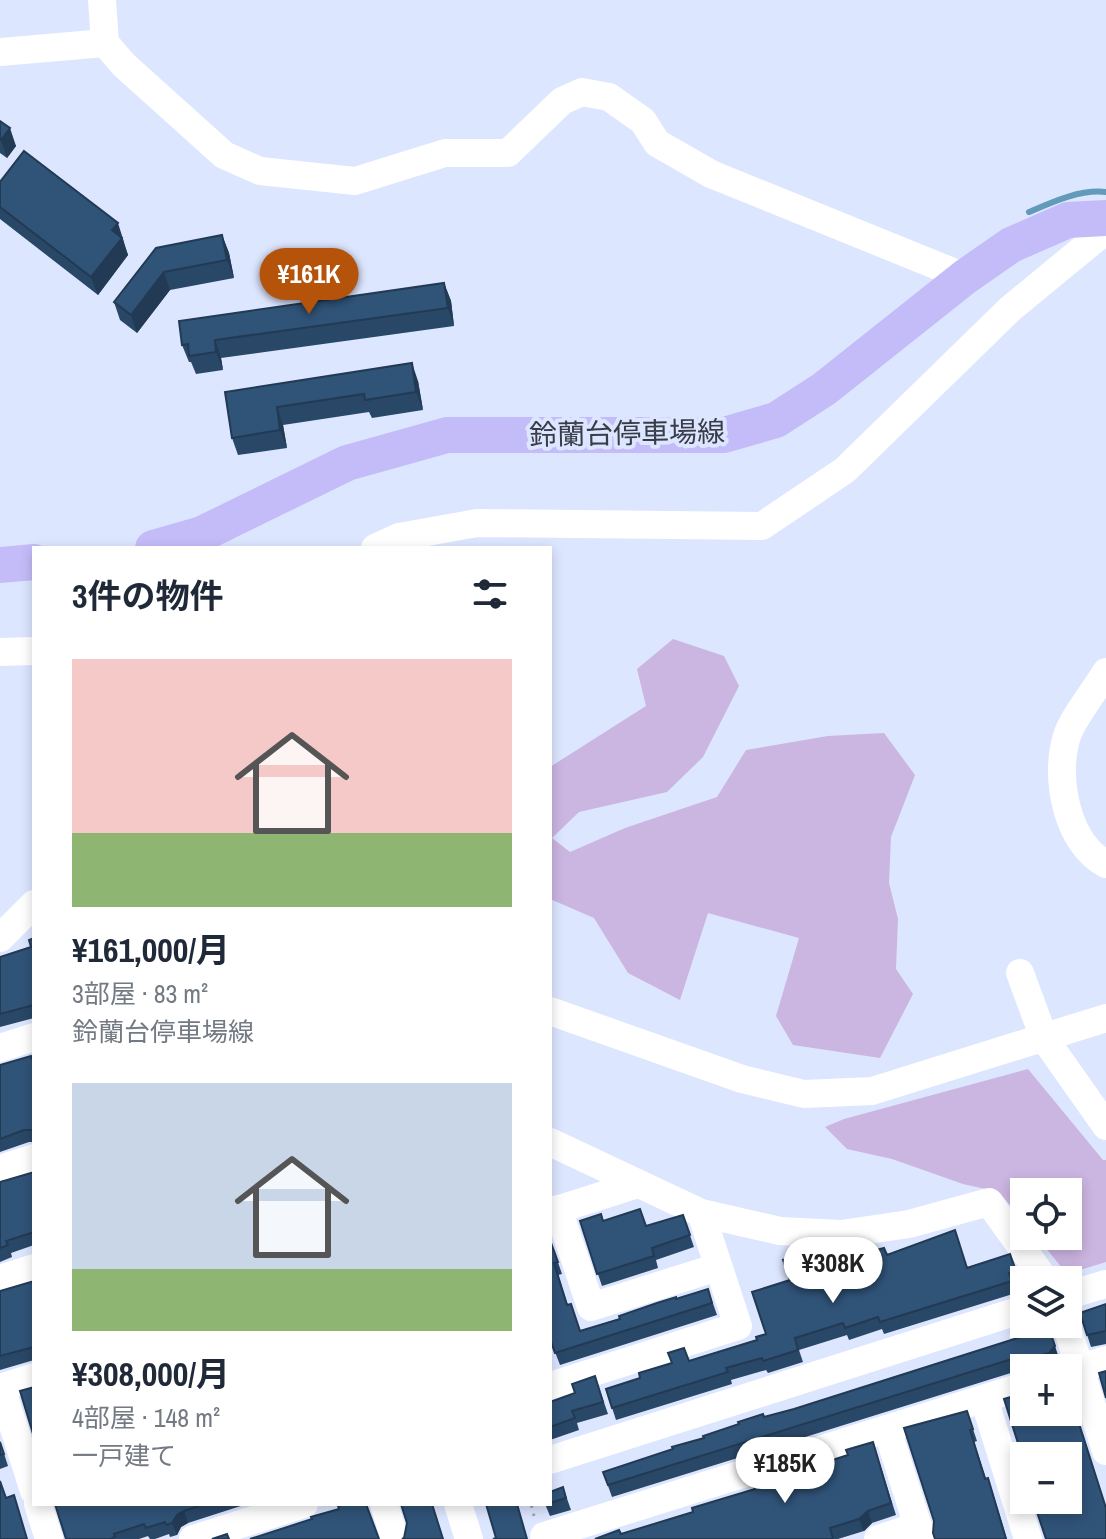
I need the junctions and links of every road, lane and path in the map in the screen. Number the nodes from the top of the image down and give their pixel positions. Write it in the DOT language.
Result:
graph roads {
  1 [pos="102,0"];
  2 [pos="105,43"];
  3 [pos="0,52"];
  4 [pos="1106,218"];
  5 [pos="1106,230"];
  6 [pos="965,277"];
  7 [pos="160,546"];
  8 [pos="379,546"];
  9 [pos="32,562"];
  10 [pos="0,565"];
  11 [pos="32,651"];
  12 [pos="0,652"];
  13 [pos="1106,672"];
  14 [pos="1106,864"];
  15 [pos="32,906"];
  16 [pos="0,938"];
  17 [pos="1020,973"];
  18 [pos="552,1012"];
  19 [pos="1106,1018"];
  20 [pos="32,1038"];
  21 [pos="1044,1038"];
  22 [pos="0,1048"];
  23 [pos="1106,1126"];
  24 [pos="552,1143"];
  25 [pos="32,1159"];
  26 [pos="0,1169"];
  27 [pos="638,1184"];
  28 [pos="554,1211"];
  29 [pos="701,1213"];
  30 [pos="1035,1266"];
  31 [pos="718,1267"];
  32 [pos="32,1269"];
  33 [pos="0,1279"];
  34 [pos="1106,1284"];
  35 [pos="1082,1291"];
  36 [pos="1010,1313"];
  37 [pos="1072,1338"];
  38 [pos="1084,1367"];
  39 [pos="32,1378"];
  40 [pos="552,1385"];
  41 [pos="1,1387"];
  42 [pos="1010,1391"];
  43 [pos="984,1399"];
  44 [pos="887,1429"];
  45 [pos="1106,1451"];
  46 [pos="552,1459"];
  47 [pos="32,1482"];
  48 [pos="39,1506"];
  49 [pos="298,1506"];
  50 [pos="385,1506"];
  51 [pos="459,1506"];
  52 [pos="920,1533"];
  53 [pos="49,1539"];
  54 [pos="193,1539"];
  55 [pos="395,1539"];
  56 [pos="469,1539"];
  57 [pos="545,1539"];
  58 [pos="878,1539"];
  59 [pos="1028,1539"];
  1 -- 2 [label="street"];
  2 -- 3 [label="street"];
  2 -- 6 [label="street"];
  4 -- 6 [label="main road, 鈴蘭台停車場線"];
  5 -- 8 [label="street"];
  6 -- 7 [label="main road, 鈴蘭台停車場線"];
  9 -- 10 [label="main road"];
  11 -- 12 [label="street"];
  13 -- 14 [label="street"];
  15 -- 16 [label="street"];
  17 -- 21 [label="street"];
  18 -- 21 [label="street"];
  19 -- 21 [label="street"];
  20 -- 22 [label="street"];
  21 -- 23 [label="street"];
  24 -- 27 [label="street"];
  25 -- 26 [label="street"];
  27 -- 28 [label="street"];
  27 -- 29 [label="street"];
  28 -- 31 [label="street"];
  29 -- 30 [label="street"];
  29 -- 31 [label="street"];
  31 -- 40 [label="street"];
  32 -- 33 [label="street"];
  34 -- 35 [label="street"];
  36 -- 46 [label="street"];
  37 -- 38 [label="street"];
  38 -- 45 [label="street"];
  39 -- 41 [label="street"];
  41 -- 47 [label="street"];
  42 -- 43 [label="street"];
  43 -- 44 [label="street"];
  43 -- 59 [label="street"];
  44 -- 52 [label="street"];
  44 -- 57 [label="street"];
  48 -- 53 [label="street"];
  49 -- 54 [label="street"];
  50 -- 55 [label="street"];
  51 -- 56 [label="street"];
  52 -- 58 [label="street"];
}
